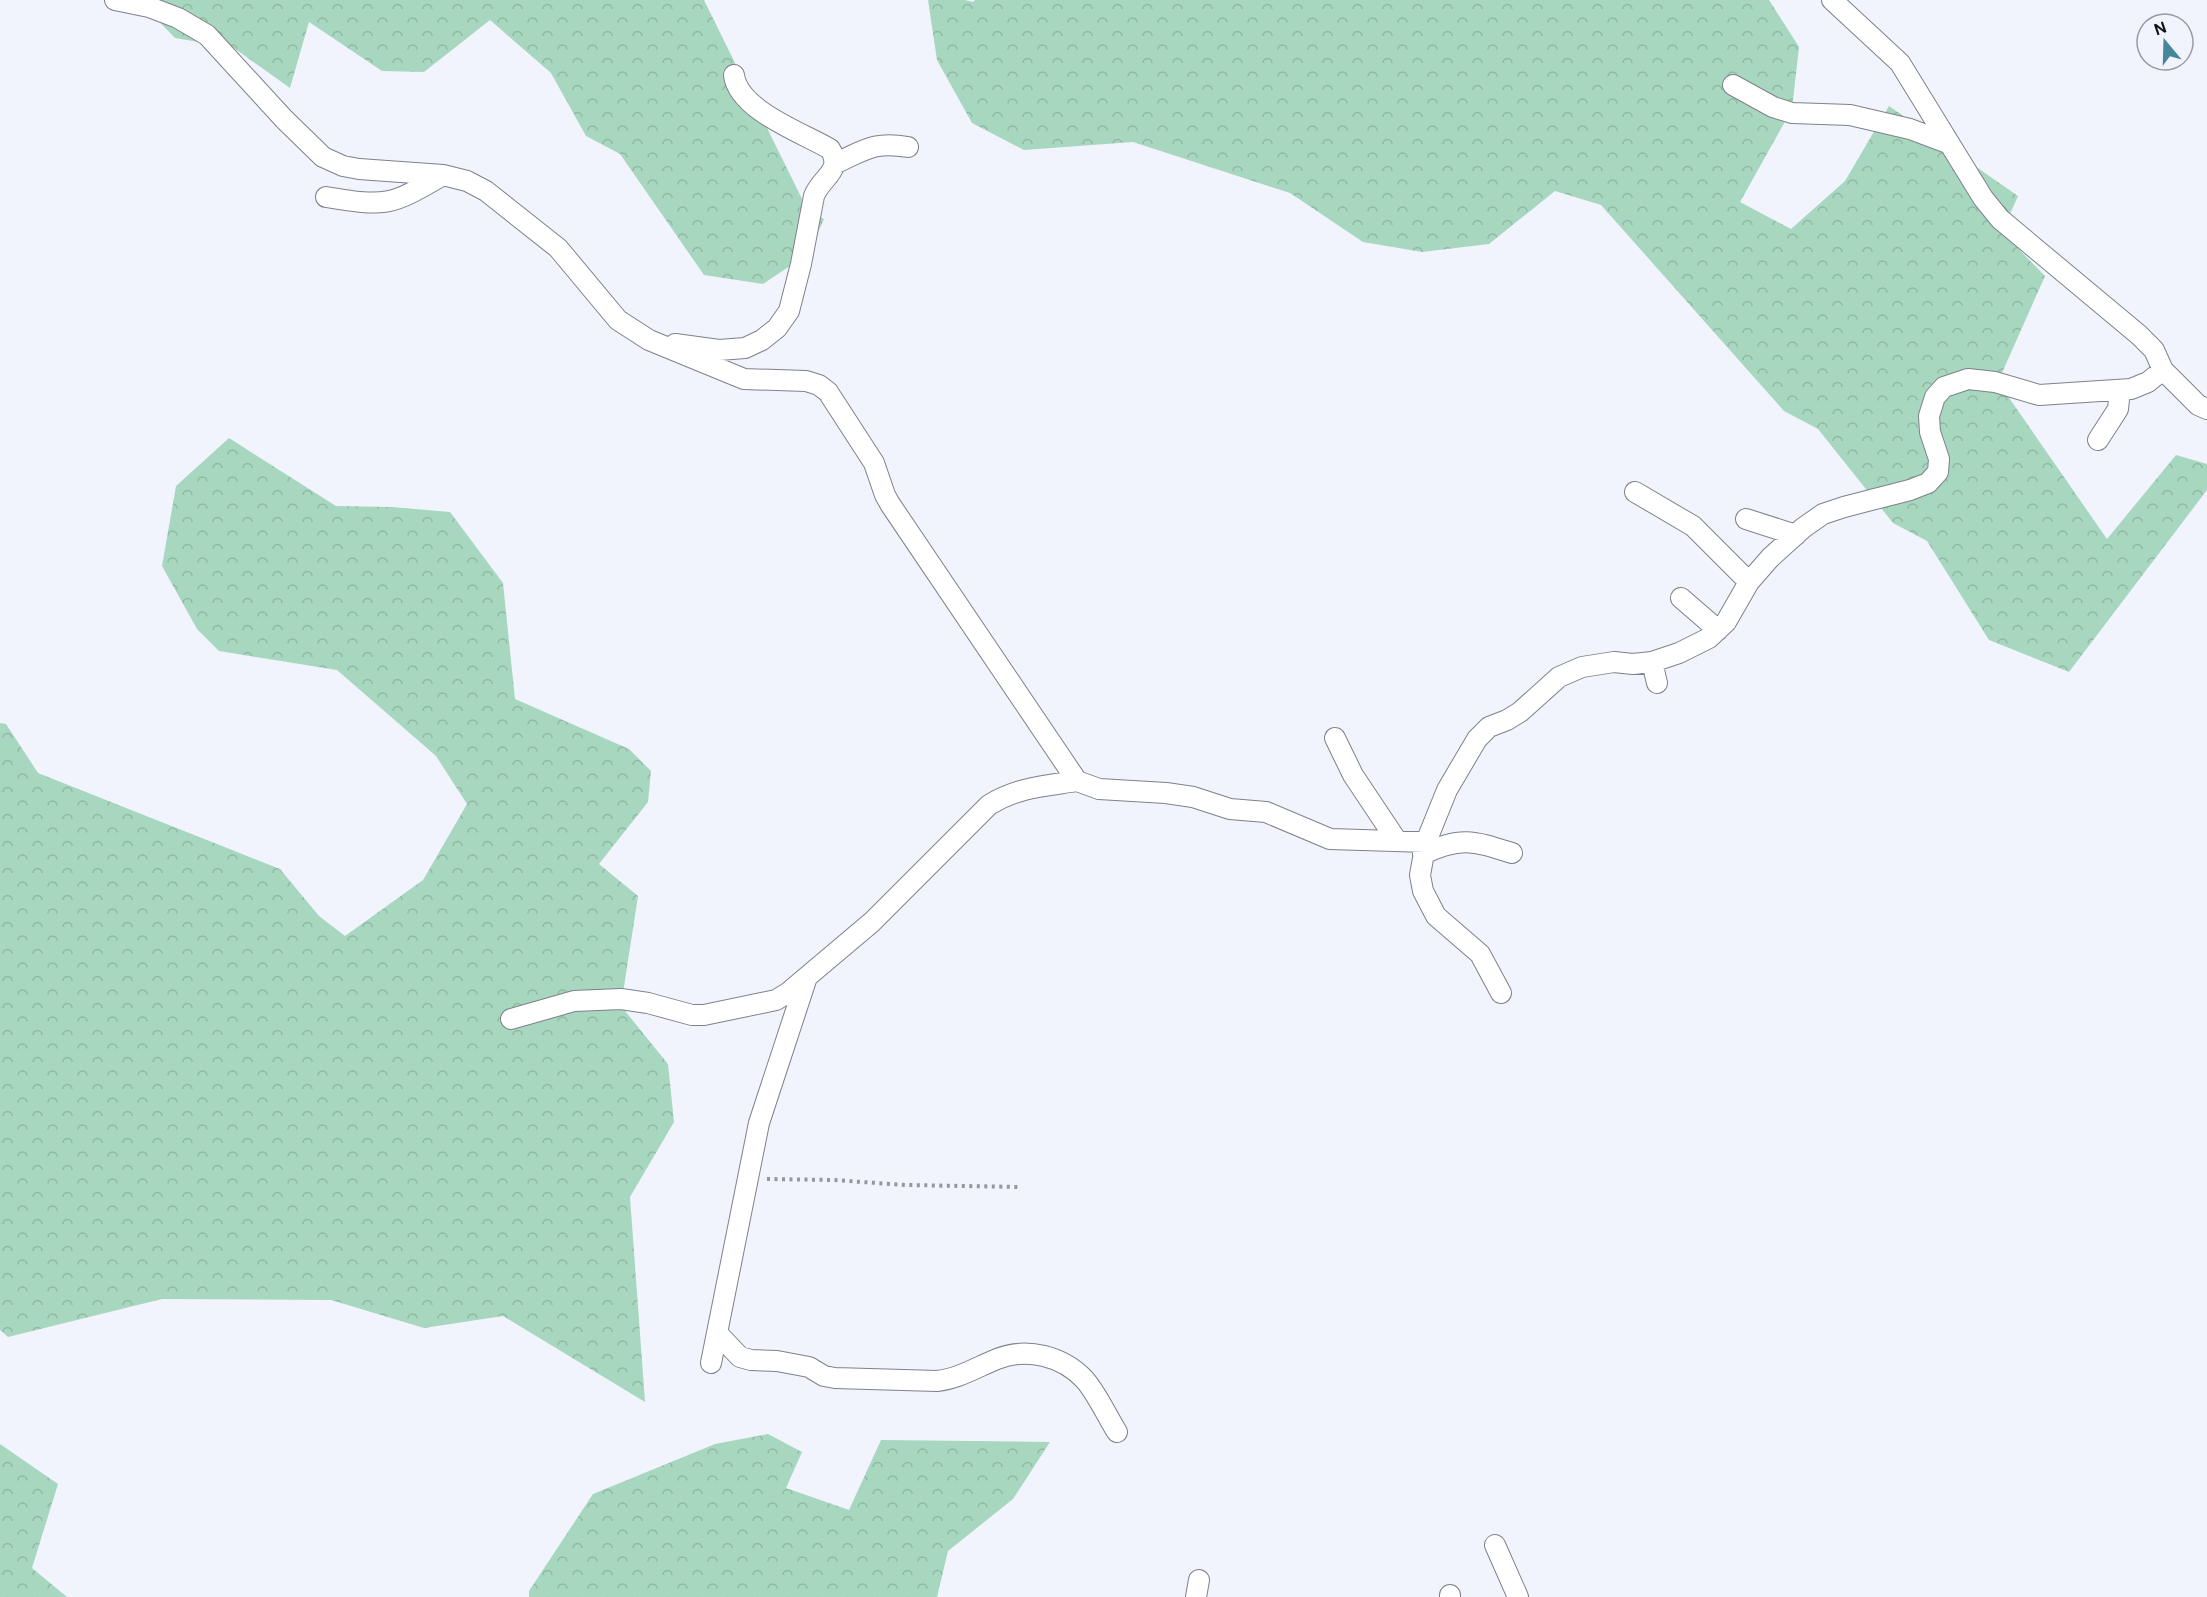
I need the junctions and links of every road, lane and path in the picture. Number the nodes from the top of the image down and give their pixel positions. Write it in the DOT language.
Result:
graph roads {
  1 [pos="115,0"];
  2 [pos="1832,0"];
  3 [pos="734,75"];
  4 [pos="1733,85"];
  5 [pos="1950,144"];
  6 [pos="908,147"];
  7 [pos="836,163"];
  8 [pos="443,175"];
  9 [pos="326,197"];
  10 [pos="649,340"];
  11 [pos="2163,370"];
  12 [pos="2120,390"];
  13 [pos="2207,409"];
  14 [pos="2098,440"];
  15 [pos="1635,492"];
  16 [pos="1746,519"];
  17 [pos="1797,535"];
  18 [pos="1749,582"];
  19 [pos="1681,598"];
  20 [pos="1718,630"];
  21 [pos="1652,662"];
  22 [pos="1657,682"];
  23 [pos="1335,738"];
  24 [pos="1077,781"];
  25 [pos="1396,841"];
  26 [pos="1424,848"];
  27 [pos="1512,853"];
  28 [pos="807,976"];
  29 [pos="1502,993"];
  30 [pos="511,1019"];
  31 [pos="748,1179"];
  32 [pos="1021,1187"];
  33 [pos="717,1333"];
  34 [pos="711,1363"];
  35 [pos="1116,1432"];
  36 [pos="1495,1545"];
  37 [pos="1518,1597"];
  1 -- 8 [label="street"];
  2 -- 5 [label="street"];
  3 -- 7 [label="street"];
  4 -- 5 [label="street"];
  5 -- 11 [label="street"];
  6 -- 7 [label="street"];
  7 -- 10 [label="street"];
  8 -- 9 [label="street"];
  8 -- 10 [label="street"];
  10 -- 24 [label="street"];
  11 -- 12 [label="street"];
  11 -- 13 [label="street"];
  12 -- 14 [label="street"];
  12 -- 17 [label="street"];
  15 -- 18 [label="street"];
  16 -- 17 [label="street"];
  17 -- 18 [label="street"];
  18 -- 20 [label="street"];
  19 -- 20 [label="street"];
  20 -- 21 [label="street"];
  21 -- 22 [label="street"];
  21 -- 26 [label="street"];
  23 -- 25 [label="street"];
  24 -- 25 [label="street"];
  24 -- 28 [label="street"];
  25 -- 26 [label="street"];
  26 -- 27 [label="street"];
  26 -- 29 [label="street"];
  28 -- 30 [label="street"];
  28 -- 31 [label="street"];
  31 -- 32 [label="path"];
  31 -- 33 [label="street"];
  33 -- 34 [label="street"];
  33 -- 35 [label="street"];
  36 -- 37 [label="street"];
}
